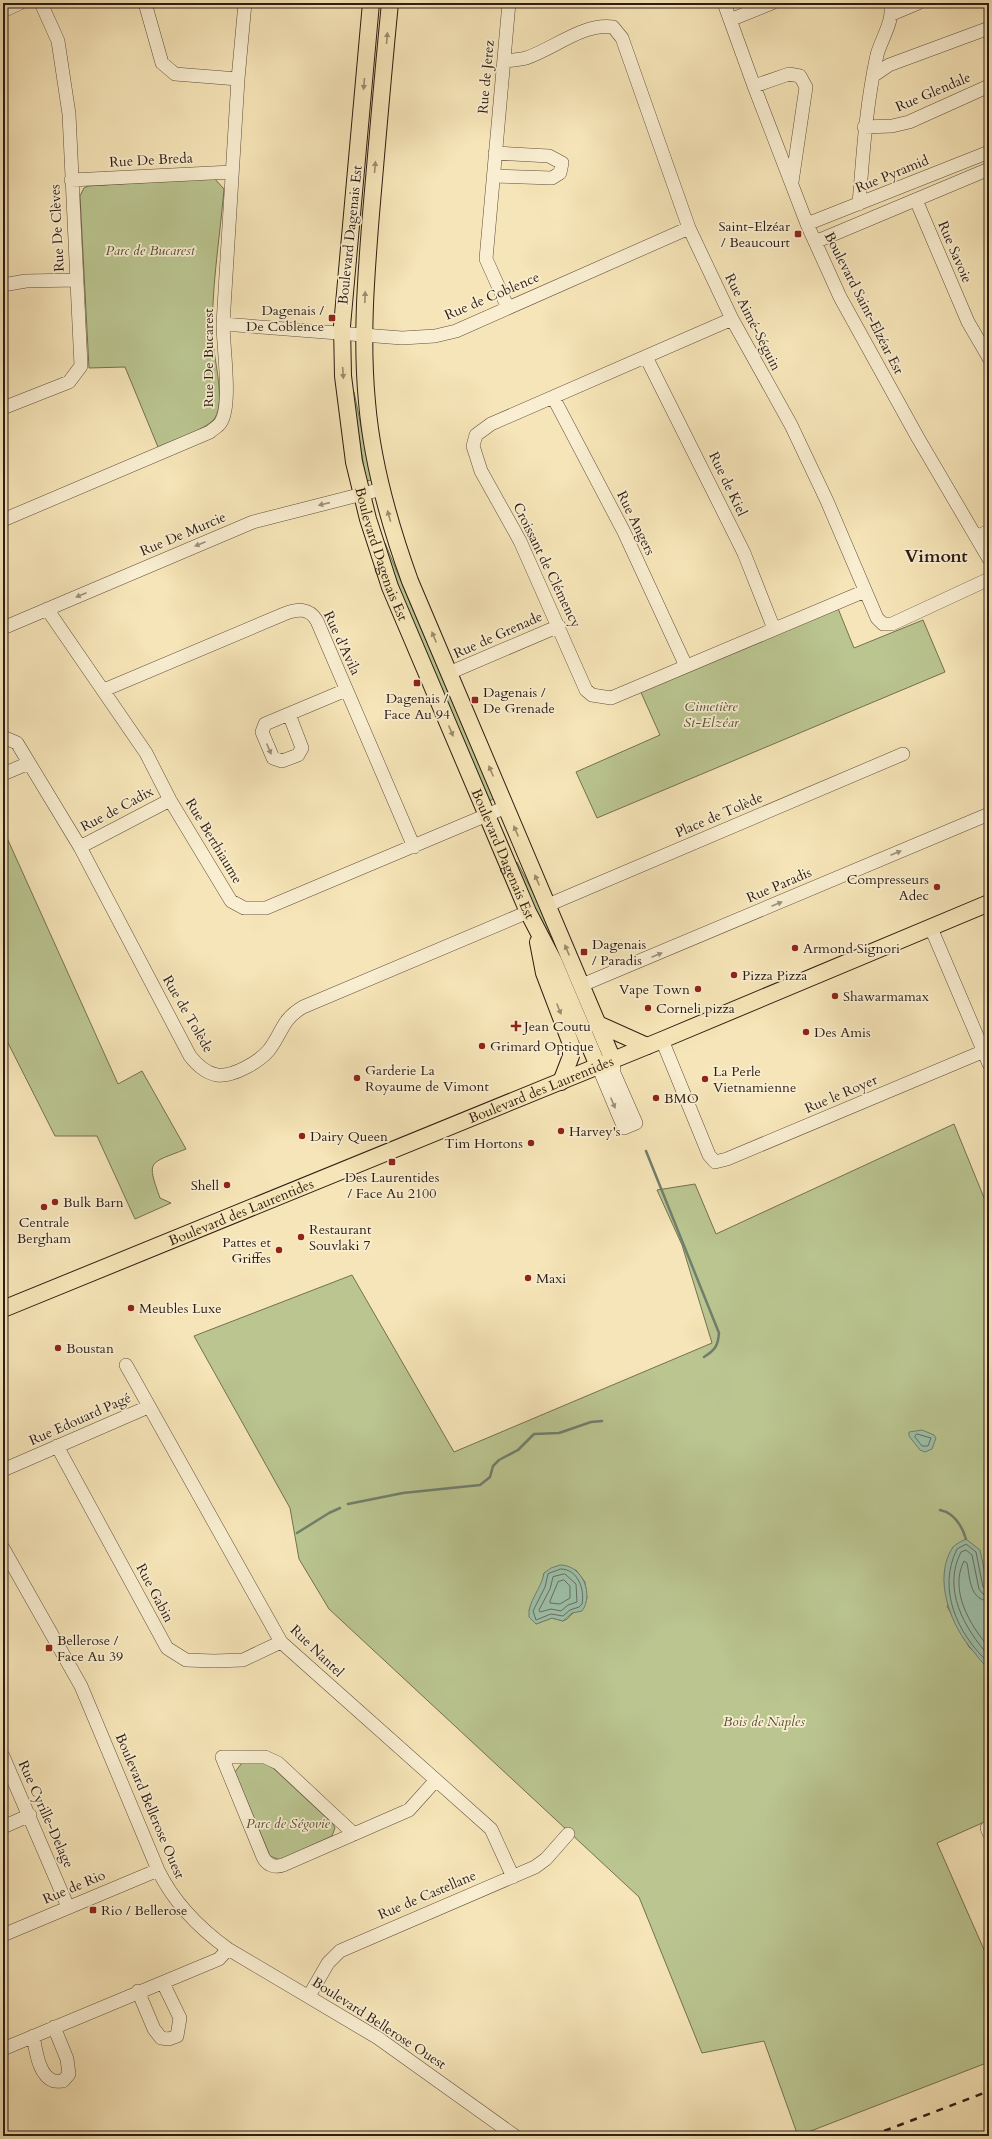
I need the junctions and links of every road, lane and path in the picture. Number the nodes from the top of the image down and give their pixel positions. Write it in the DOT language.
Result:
graph roads {
  1 [pos="20,3"];
  2 [pos="41,3"];
  3 [pos="145,3"];
  4 [pos="245,3"];
  5 [pos="371,3"];
  6 [pos="390,3"];
  7 [pos="509,3"];
  8 [pos="724,3"];
  9 [pos="772,3"];
  10 [pos="918,3"];
  11 [pos="891,9"];
  12 [pos="3,11"];
  13 [pos="730,20"];
  14 [pos="989,28"];
  15 [pos="504,61"];
  16 [pos="873,76"];
  17 [pos="238,79"];
  18 [pos="754,86"];
  19 [pos="989,86"];
  20 [pos="864,127"];
  21 [pos="989,152"];
  22 [pos="495,153"];
  23 [pos="989,169"];
  24 [pos="232,172"];
  25 [pos="493,176"];
  26 [pos="71,180"];
  27 [pos="792,182"];
  28 [pos="916,200"];
  29 [pos="859,204"];
  30 [pos="807,224"];
  31 [pos="689,228"];
  32 [pos="815,242"];
  33 [pos="76,280"];
  34 [pos="3,285"];
  35 [pos="508,308"];
  36 [pos="732,319"];
  37 [pos="223,324"];
  38 [pos="342,334"];
  39 [pos="364,336"];
  40 [pos="646,356"];
  41 [pos="989,358"];
  42 [pos="553,397"];
  43 [pos="3,408"];
  44 [pos="382,490"];
  45 [pos="362,495"];
  46 [pos="3,520"];
  47 [pos="989,531"];
  48 [pos="976,537"];
  49 [pos="989,559"];
  50 [pos="989,579"];
  51 [pos="865,591"];
  52 [pos="47,609"];
  53 [pos="559,626"];
  54 [pos="3,628"];
  55 [pos="774,629"];
  56 [pos="686,666"];
  57 [pos="449,673"];
  58 [pos="104,690"];
  59 [pos="346,690"];
  60 [pos="289,714"];
  61 [pos="3,737"];
  62 [pos="903,754"];
  63 [pos="29,763"];
  64 [pos="3,774"];
  65 [pos="170,800"];
  66 [pos="506,807"];
  67 [pos="989,814"];
  68 [pos="487,815"];
  69 [pos="80,847"];
  70 [pos="414,847"];
  71 [pos="989,903"];
  72 [pos="548,905"];
  73 [pos="531,918"];
  74 [pos="931,928"];
  75 [pos="582,985"];
  76 [pos="598,1024"];
  77 [pos="662,1040"];
  78 [pos="647,1046"];
  79 [pos="986,1050"];
  80 [pos="605,1063"];
  81 [pos="989,1064"];
  82 [pos="561,1082"];
  83 [pos="630,1125"];
  84 [pos="48,1291"];
  85 [pos="3,1301"];
  86 [pos="3,1309"];
  87 [pos="126,1365"];
  88 [pos="148,1407"];
  89 [pos="57,1446"];
  90 [pos="3,1470"];
  91 [pos="3,1548"];
  92 [pos="281,1642"];
  93 [pos="3,1756"];
  94 [pos="436,1780"];
  95 [pos="30,1816"];
  96 [pos="3,1827"];
  97 [pos="354,1834"];
  98 [pos="568,1834"];
  99 [pos="158,1870"];
  100 [pos="513,1877"];
  101 [pos="68,1907"];
  102 [pos="3,1935"];
  103 [pos="228,1949"];
  104 [pos="163,1983"];
  105 [pos="138,1991"];
  106 [pos="309,1996"];
  107 [pos="54,2027"];
  108 [pos="33,2036"];
  109 [pos="3,2048"];
  110 [pos="515,2136"];
  1 -- 12 [label="street"];
  2 -- 26 [label="street, Rue De Clèves"];
  3 -- 17 [label="street"];
  4 -- 17 [label="street, Rue De Bucarest"];
  5 -- 38 [label="main road, Boulevard Dagenais Est, one-way"];
  39 -- 6 [label="main road, Boulevard Dagenais Est, one-way"];
  7 -- 15 [label="street, Rue de Jerez"];
  8 -- 13 [label="street, Boulevard Saint-Elzéar Est"];
  9 -- 13 [label="street"];
  10 -- 11 [label="street"];
  11 -- 16 [label="street"];
  13 -- 18 [label="street, Boulevard Saint-Elzéar Est"];
  14 -- 16 [label="street"];
  15 -- 22 [label="street, Rue de Jerez"];
  15 -- 31 [label="street, Rue Aimé-Séguin"];
  16 -- 20 [label="street"];
  17 -- 24 [label="street, Rue De Bucarest"];
  18 -- 27 [label="street, Boulevard Saint-Elzéar Est"];
  18 -- 27 [label="street"];
  19 -- 20 [label="street, Rue Glendale"];
  20 -- 29 [label="street"];
  21 -- 29 [label="street, Rue Pyramid"];
  22 -- 25 [label="street, Rue de Jerez"];
  22 -- 25 [label="street"];
  23 -- 28 [label="street"];
  24 -- 26 [label="street, Rue De Breda"];
  24 -- 37 [label="street, Rue De Bucarest"];
  25 -- 35 [label="street, Rue de Jerez"];
  26 -- 33 [label="street, Rue De Clèves"];
  27 -- 30 [label="street, Boulevard Saint-Elzéar Est"];
  28 -- 32 [label="street"];
  28 -- 41 [label="street, Rue Savoie"];
  29 -- 30 [label="street, Rue Pyramid"];
  30 -- 32 [label="street, Boulevard Saint-Elzéar Est"];
  31 -- 35 [label="street, Rue de Coblence"];
  31 -- 36 [label="street, Rue Aimé-Séguin"];
  32 -- 48 [label="street, Boulevard Saint-Elzéar Est"];
  33 -- 34 [label="street"];
  33 -- 43 [label="street, Rue De Clèves"];
  35 -- 39 [label="street, Rue de Coblence"];
  36 -- 40 [label="street, Croissant de Clémency"];
  36 -- 51 [label="street, Rue Aimé-Séguin"];
  37 -- 38 [label="street, Rue de Coblence"];
  37 -- 46 [label="street, Rue De Bucarest"];
  38 -- 39 [label="street, Rue de Coblence"];
  38 -- 45 [label="main road, Boulevard Dagenais Est, one-way"];
  39 -- 44 [label="main road, Boulevard Dagenais Est"];
  40 -- 42 [label="street, Croissant de Clémency"];
  40 -- 55 [label="street, Rue de Kiel"];
  42 -- 53 [label="street, Croissant de Clémency"];
  42 -- 56 [label="street, Rue Angers"];
  44 -- 45 [label="street, Rue De Murcie"];
  57 -- 44 [label="main road, Boulevard Dagenais Est, one-way"];
  45 -- 52 [label="street, Rue De Murcie, one-way"];
  45 -- 68 [label="main road, Boulevard Dagenais Est, one-way"];
  47 -- 48 [label="street"];
  48 -- 49 [label="street, Boulevard Saint-Elzéar Est"];
  50 -- 51 [label="street, Rue Aimé-Séguin"];
  51 -- 55 [label="street, Croissant de Clémency"];
  52 -- 54 [label="street, Rue De Murcie"];
  52 -- 58 [label="street, Rue Berthiaume"];
  53 -- 56 [label="street, Croissant de Clémency"];
  53 -- 57 [label="street, Rue de Grenade"];
  55 -- 56 [label="street, Croissant de Clémency"];
  66 -- 57 [label="main road, Boulevard Dagenais Est, one-way"];
  58 -- 59 [label="street, Rue d'Avila"];
  58 -- 65 [label="street, Rue Berthiaume"];
  59 -- 60 [label="street"];
  59 -- 70 [label="street, Rue d'Avila"];
  61 -- 63 [label="street, Rue de Tolède"];
  62 -- 72 [label="street, Place de Tolède"];
  63 -- 64 [label="street"];
  63 -- 69 [label="street, Rue de Tolède"];
  65 -- 69 [label="street, Rue de Cadix"];
  65 -- 70 [label="street, Rue Berthiaume"];
  66 -- 68 [label="street, Rue Berthiaume"];
  72 -- 66 [label="main road, Boulevard Dagenais Est, one-way"];
  75 -- 67 [label="street, Rue Paradis, one-way"];
  68 -- 70 [label="street, Rue Berthiaume"];
  68 -- 73 [label="main road, Boulevard Dagenais Est"];
  69 -- 73 [label="street, Rue de Tolède"];
  71 -- 74 [label="main road, Boulevard des Laurentides"];
  75 -- 72 [label="main road, Boulevard Dagenais Est, one-way"];
  73 -- 80 [label="main road, Boulevard Dagenais Est"];
  73 -- 82 [label="main road, one-way"];
  74 -- 77 [label="main road, Boulevard des Laurentides"];
  74 -- 79 [label="street"];
  75 -- 76 [label="main road, Boulevard Dagenais Est"];
  76 -- 78 [label="main road"];
  76 -- 80 [label="main road, Boulevard Dagenais Est"];
  77 -- 78 [label="main road, Boulevard des Laurentides"];
  77 -- 79 [label="street, Rue le Royer"];
  78 -- 80 [label="main road, Boulevard des Laurentides"];
  79 -- 81 [label="street"];
  80 -- 82 [label="main road, Boulevard des Laurentides"];
  80 -- 83 [label="street"];
  82 -- 84 [label="main road, Boulevard des Laurentides"];
  84 -- 85 [label="main road, Boulevard des Laurentides"];
  84 -- 86 [label="main road, Boulevard des Laurentides"];
  87 -- 88 [label="street, Rue Nantel"];
  88 -- 89 [label="street, Rue Edouard Pagé"];
  88 -- 92 [label="street, Rue Nantel"];
  89 -- 90 [label="street, Rue Edouard Pagé"];
  89 -- 92 [label="street, Rue Gabin"];
  91 -- 99 [label="street, Boulevard Bellerose Ouest"];
  92 -- 94 [label="street, Rue Nantel"];
  93 -- 95 [label="street, Rue Cyrille-Delage"];
  94 -- 97 [label="street"];
  94 -- 100 [label="street, Rue Nantel"];
  95 -- 96 [label="street"];
  95 -- 101 [label="street, Rue Cyrille-Delage"];
  97 -- 97 [label="street"];
  98 -- 100 [label="street, Rue de Castellane"];
  99 -- 101 [label="street, Rue de Rio"];
  99 -- 103 [label="street, Boulevard Bellerose Ouest"];
  100 -- 106 [label="street, Rue de Castellane"];
  101 -- 102 [label="street, Rue de Rio"];
  103 -- 104 [label="street"];
  103 -- 106 [label="street, Boulevard Bellerose Ouest"];
  104 -- 105 [label="street"];
  104 -- 105 [label="street"];
  105 -- 107 [label="street"];
  106 -- 110 [label="street, Boulevard Bellerose Ouest"];
  107 -- 108 [label="street"];
  107 -- 108 [label="street"];
  108 -- 109 [label="street"];
}
